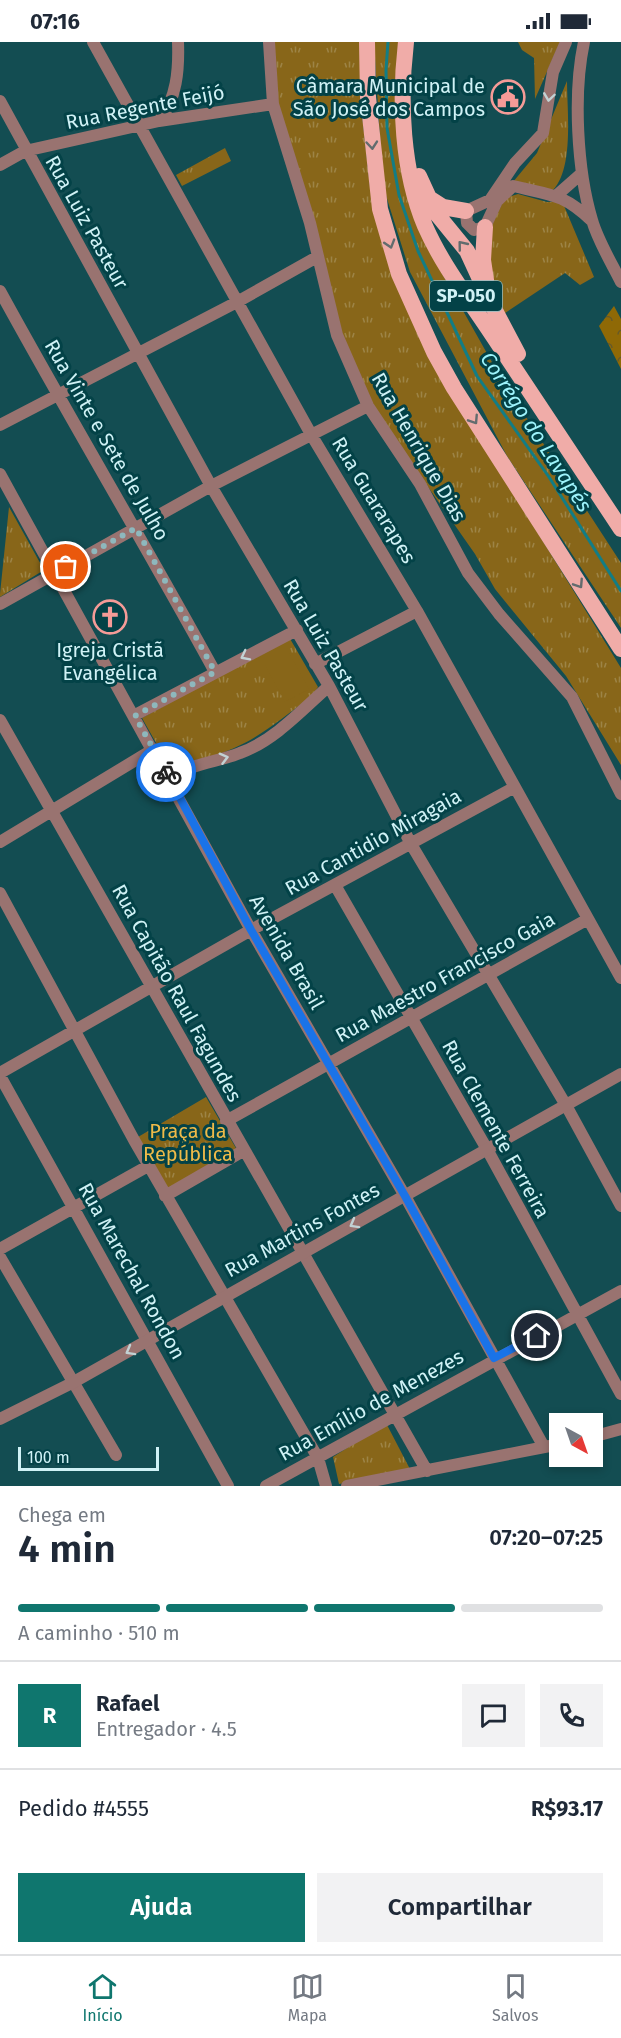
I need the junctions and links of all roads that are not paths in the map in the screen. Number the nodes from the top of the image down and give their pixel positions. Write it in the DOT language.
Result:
graph roads {
  1 [pos="93,42"];
  2 [pos="178,42"];
  3 [pos="269,42"];
  4 [pos="406,42"];
  5 [pos="567,42"];
  6 [pos="584,42"];
  7 [pos="367,43"];
  8 [pos="581,57"];
  9 [pos="0,101"];
  10 [pos="273,104"];
  11 [pos="159,121"];
  12 [pos="140,125"];
  13 [pos="25,151"];
  14 [pos="407,152"];
  15 [pos="0,165"];
  16 [pos="582,174"];
  17 [pos="557,195"];
  18 [pos="429,198"];
  19 [pos="466,211"];
  20 [pos="592,221"];
  21 [pos="485,227"];
  22 [pos="317,257"];
  23 [pos="621,282"];
  24 [pos="0,291"];
  25 [pos="490,301"];
  26 [pos="237,302"];
  27 [pos="137,352"];
  28 [pos="57,395"];
  29 [pos="368,406"];
  30 [pos="0,425"];
  31 [pos="554,427"];
  32 [pos="312,436"];
  33 [pos="1,475"];
  34 [pos="211,486"];
  35 [pos="0,490"];
  36 [pos="136,528"];
  37 [pos="621,529"];
  38 [pos="55,573"];
  39 [pos="0,604"];
  40 [pos="417,612"];
  41 [pos="297,630"];
  42 [pos="621,649"];
  43 [pos="315,664"];
  44 [pos="215,672"];
  45 [pos="329,686"];
  46 [pos="135,716"];
  47 [pos="0,720"];
  48 [pos="154,749"];
  49 [pos="171,780"];
  50 [pos="514,787"];
  51 [pos="621,794"];
  52 [pos="52,813"];
  53 [pos="0,842"];
  54 [pos="411,844"];
  55 [pos="335,885"];
  56 [pos="0,892"];
  57 [pos="588,919"];
  58 [pos="251,930"];
  59 [pos="487,975"];
  60 [pos="621,978"];
  61 [pos="152,987"];
  62 [pos="411,1018"];
  63 [pos="75,1030"];
  64 [pos="330,1064"];
  65 [pos="621,1074"];
  66 [pos="0,1075"];
  67 [pos="567,1107"];
  68 [pos="226,1121"];
  69 [pos="243,1151"];
  70 [pos="488,1151"];
  71 [pos="148,1166"];
  72 [pos="165,1196"];
  73 [pos="405,1196"];
  74 [pos="621,1206"];
  75 [pos="74,1208"];
  76 [pos="0,1249"];
  77 [pos="303,1252"];
  78 [pos="0,1257"];
  79 [pos="621,1291"];
  80 [pos="225,1295"];
  81 [pos="577,1316"];
  82 [pos="148,1341"];
  83 [pos="494,1358"];
  84 [pos="72,1383"];
  85 [pos="621,1394"];
  86 [pos="396,1415"];
  87 [pos="0,1419"];
  88 [pos="621,1429"];
  89 [pos="603,1434"];
  90 [pos="549,1446"];
  91 [pos="544,1447"];
  92 [pos="116,1455"];
  93 [pos="318,1458"];
  94 [pos="427,1471"];
  95 [pos="228,1486"];
  96 [pos="266,1486"];
  97 [pos="327,1486"];
  98 [pos="347,1486"];
  1 -- 12 [label="street, Rua Guararapes"];
  2 -- 11 [label="street"];
  3 -- 10 [label="street, Rua Henrique Dias"];
  4 -- 14 [label="highway, SP-050"];
  5 -- 8 [label="street"];
  5 -- 19 [label="street, one-way"];
  6 -- 8 [label="street"];
  7 -- 42 [label="highway, SP-050, one-way"];
  8 -- 16 [label="street"];
  9 -- 13 [label="street, Rua Luiz Pasteur"];
  10 -- 11 [label="street, Rua Regente Feijó"];
  10 -- 22 [label="street, Rua Henrique Dias"];
  11 -- 12 [label="street, Rua Regente Feijó"];
  12 -- 13 [label="street, Rua Regente Feijó"];
  12 -- 26 [label="street, Rua Guararapes"];
  13 -- 15 [label="street, Rua Regente Feijó"];
  13 -- 27 [label="street, Rua Luiz Pasteur"];
  14 -- 18 [label="highway"];
  14 -- 31 [label="highway, SP-050"];
  16 -- 17 [label="street"];
  16 -- 20 [label="street"];
  17 -- 20 [label="street"];
  17 -- 21 [label="street"];
  18 -- 19 [label="highway"];
  25 -- 18 [label="highway, one-way"];
  19 -- 21 [label="street"];
  20 -- 23 [label="street"];
  21 -- 25 [label="highway"];
  22 -- 26 [label="street"];
  22 -- 29 [label="street, Rua Henrique Dias"];
  24 -- 28 [label="street, Rua Vinte e Sete de Julho"];
  25 -- 31 [label="highway"];
  26 -- 27 [label="street"];
  26 -- 32 [label="street, Rua Guararapes"];
  27 -- 28 [label="street"];
  27 -- 34 [label="street, Rua Luiz Pasteur"];
  28 -- 30 [label="street"];
  28 -- 36 [label="street, Rua Vinte e Sete de Julho"];
  29 -- 32 [label="street"];
  29 -- 51 [label="street, Rua Henrique Dias"];
  31 -- 37 [label="highway, SP-050"];
  32 -- 34 [label="street"];
  32 -- 40 [label="street, Rua Guararapes"];
  33 -- 35 [label="street"];
  33 -- 38 [label="street, Avenida Brasil"];
  34 -- 36 [label="street"];
  34 -- 41 [label="street, Rua Luiz Pasteur"];
  36 -- 38 [label="street"];
  36 -- 44 [label="street, Rua Vinte e Sete de Julho"];
  38 -- 39 [label="street"];
  38 -- 46 [label="street, Avenida Brasil"];
  40 -- 43 [label="street"];
  40 -- 50 [label="street, Rua Guararapes"];
  41 -- 43 [label="street, Rua Luiz Pasteur"];
  41 -- 44 [label="street, one-way"];
  43 -- 45 [label="street, Rua Luiz Pasteur"];
  44 -- 46 [label="street"];
  49 -- 45 [label="street, one-way"];
  45 -- 54 [label="street, Rua Luiz Pasteur"];
  46 -- 48 [label="street, Avenida Brasil"];
  47 -- 52 [label="street, Rua Capitão Raul Fagundes"];
  48 -- 49 [label="street, Avenida Brasil"];
  48 -- 52 [label="street"];
  49 -- 58 [label="street, Avenida Brasil"];
  50 -- 54 [label="street, Rua Cantidio Miragaia"];
  50 -- 57 [label="street, Rua Guararapes"];
  52 -- 53 [label="street"];
  52 -- 61 [label="street, Rua Capitão Raul Fagundes"];
  54 -- 55 [label="street, Rua Cantidio Miragaia"];
  54 -- 59 [label="street, Rua Luiz Pasteur"];
  55 -- 58 [label="street, Rua Cantidio Miragaia"];
  55 -- 62 [label="street, Rua Clemente Ferreira"];
  56 -- 63 [label="street"];
  57 -- 59 [label="street, Rua Maestro Francisco Gaia"];
  57 -- 60 [label="street, Rua Guararapes"];
  58 -- 61 [label="street, Rua Cantidio Miragaia"];
  58 -- 64 [label="street, Avenida Brasil"];
  59 -- 62 [label="street, Rua Maestro Francisco Gaia"];
  59 -- 67 [label="street, Rua Luiz Pasteur"];
  61 -- 63 [label="street, Rua Cantidio Miragaia"];
  61 -- 68 [label="street, Rua Capitão Raul Fagundes"];
  62 -- 64 [label="street, Rua Maestro Francisco Gaia"];
  62 -- 70 [label="street, Rua Clemente Ferreira"];
  63 -- 66 [label="street, Rua Cantidio Miragaia"];
  63 -- 71 [label="street"];
  64 -- 68 [label="street, Rua Maestro Francisco Gaia"];
  64 -- 73 [label="street, Avenida Brasil"];
  65 -- 67 [label="street, Rua Martins Fontes"];
  66 -- 75 [label="street, Rua Marechal Rondon"];
  67 -- 70 [label="street, Rua Martins Fontes"];
  67 -- 74 [label="street, Rua Luiz Pasteur"];
  68 -- 69 [label="street, Rua Capitão Raul Fagundes"];
  69 -- 72 [label="street"];
  69 -- 77 [label="street, Rua Capitão Raul Fagundes"];
  70 -- 73 [label="street, Rua Martins Fontes"];
  70 -- 81 [label="street, Rua Clemente Ferreira"];
  71 -- 72 [label="street"];
  71 -- 75 [label="street"];
  72 -- 80 [label="street"];
  73 -- 77 [label="street, Rua Martins Fontes, one-way"];
  73 -- 83 [label="street, Avenida Brasil"];
  75 -- 76 [label="street"];
  75 -- 82 [label="street, Rua Marechal Rondon"];
  77 -- 80 [label="street, Rua Martins Fontes"];
  77 -- 86 [label="street, Rua Capitão Raul Fagundes"];
  78 -- 84 [label="street"];
  79 -- 81 [label="street, Rua Emílio de Menezes"];
  80 -- 82 [label="street, Rua Martins Fontes"];
  80 -- 93 [label="street"];
  81 -- 83 [label="street, Rua Emílio de Menezes"];
  81 -- 85 [label="street, Rua Clemente Ferreira"];
  82 -- 84 [label="street, Rua Martins Fontes, one-way"];
  82 -- 95 [label="street, Rua Marechal Rondon"];
  83 -- 86 [label="street, Rua Emílio de Menezes"];
  83 -- 91 [label="street, Avenida Brasil"];
  84 -- 87 [label="street, Rua Martins Fontes"];
  84 -- 92 [label="street"];
  86 -- 93 [label="street, Rua Emílio de Menezes"];
  86 -- 94 [label="street, Rua Capitão Raul Fagundes"];
  88 -- 89 [label="street"];
  90 -- 91 [label="street"];
  91 -- 94 [label="street"];
  93 -- 96 [label="street, Rua Emílio de Menezes"];
  93 -- 97 [label="street"];
  94 -- 98 [label="street"];
}
